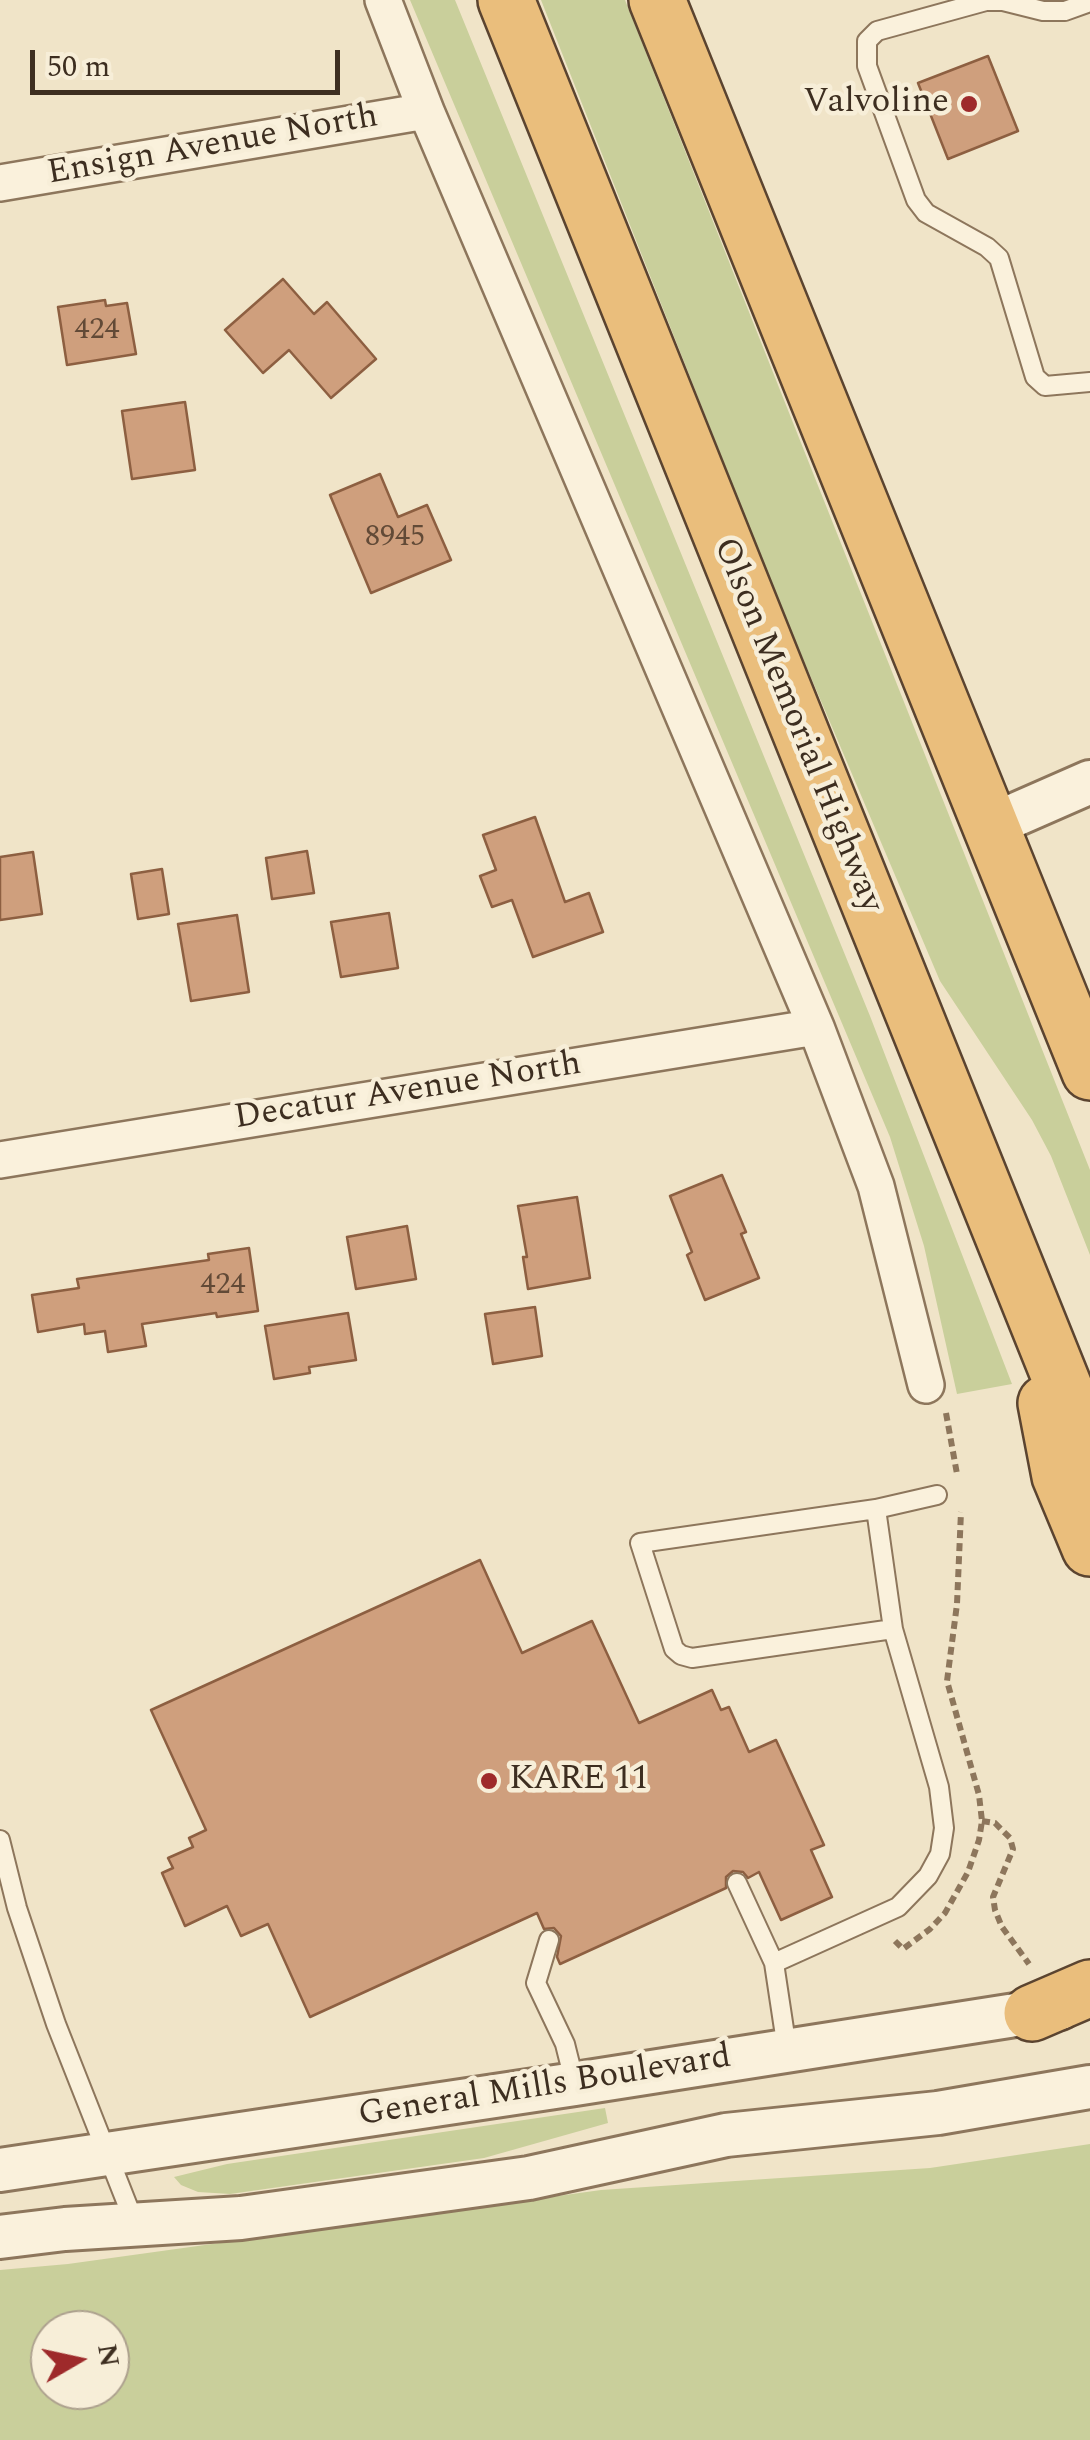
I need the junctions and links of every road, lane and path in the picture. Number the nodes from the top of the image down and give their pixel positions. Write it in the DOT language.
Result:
graph roads {
  1 [pos="383,0"];
  2 [pos="506,0"];
  3 [pos="657,0"];
  4 [pos="1090,2"];
  5 [pos="426,112"];
  6 [pos="0,183"];
  7 [pos="1090,382"];
  8 [pos="1090,782"];
  9 [pos="992,825"];
  10 [pos="816,1027"];
  11 [pos="1090,1072"];
  12 [pos="0,1160"];
  13 [pos="1024,1292"];
  14 [pos="926,1385"];
  15 [pos="1090,1452"];
  16 [pos="959,1490"];
  17 [pos="936,1495"];
  18 [pos="961,1506"];
  19 [pos="876,1509"];
  20 [pos="1090,1548"];
  21 [pos="894,1629"];
  22 [pos="982,1821"];
  23 [pos="0,1840"];
  24 [pos="737,1883"];
  25 [pos="874,1918"];
  26 [pos="549,1940"];
  27 [pos="774,1963"];
  28 [pos="1090,1988"];
  29 [pos="1031,1989"];
  30 [pos="1090,2002"];
  31 [pos="787,2050"];
  32 [pos="575,2084"];
  33 [pos="1090,2087"];
  34 [pos="108,2154"];
  35 [pos="0,2170"];
  36 [pos="136,2224"];
  37 [pos="0,2237"];
  1 -- 5 [label="street"];
  2 -- 13 [label="highway, Olson Memorial Highway"];
  3 -- 9 [label="highway"];
  4 -- 7 [label="lane"];
  5 -- 6 [label="street, Ensign Avenue North"];
  5 -- 10 [label="street"];
  8 -- 9 [label="street"];
  9 -- 11 [label="highway"];
  10 -- 12 [label="street, Decatur Avenue North"];
  10 -- 14 [label="street"];
  13 -- 15 [label="highway, Olson Memorial Highway"];
  13 -- 20 [label="highway"];
  14 -- 16 [label="path"];
  17 -- 19 [label="lane"];
  18 -- 22 [label="path"];
  19 -- 21 [label="lane"];
  19 -- 21 [label="lane"];
  21 -- 25 [label="lane"];
  22 -- 25 [label="path"];
  22 -- 29 [label="path"];
  23 -- 34 [label="lane"];
  24 -- 27 [label="lane"];
  25 -- 27 [label="lane"];
  26 -- 32 [label="lane"];
  27 -- 31 [label="lane"];
  28 -- 29 [label="highway"];
  29 -- 30 [label="street, General Mills Boulevard"];
  29 -- 31 [label="street, General Mills Boulevard"];
  31 -- 32 [label="street, General Mills Boulevard"];
  32 -- 34 [label="street, General Mills Boulevard"];
  33 -- 36 [label="street"];
  34 -- 35 [label="street, General Mills Boulevard"];
  34 -- 36 [label="lane"];
  36 -- 37 [label="street"];
}
